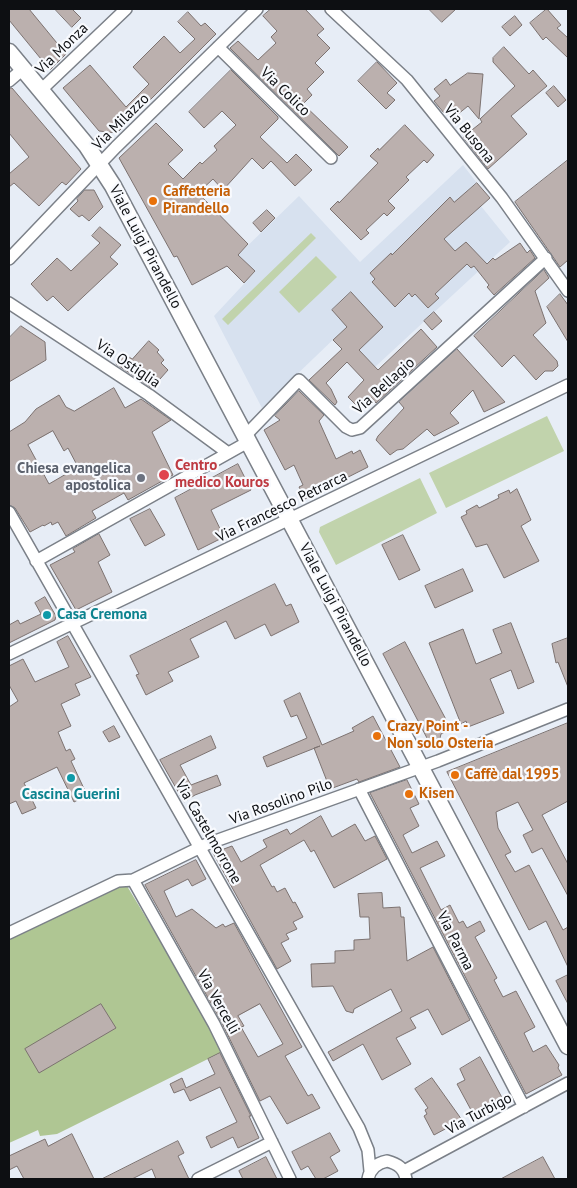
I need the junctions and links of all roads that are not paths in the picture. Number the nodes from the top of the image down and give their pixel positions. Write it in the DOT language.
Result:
graph roads {
  1 [pos="126,9"];
  2 [pos="257,9"];
  3 [pos="331,9"];
  4 [pos="218,47"];
  5 [pos="9,52"];
  6 [pos="23,69"];
  7 [pos="9,81"];
  8 [pos="41,90"];
  9 [pos="331,158"];
  10 [pos="100,164"];
  11 [pos="9,258"];
  12 [pos="546,258"];
  13 [pos="568,291"];
  14 [pos="9,304"];
  15 [pos="568,384"];
  16 [pos="247,439"];
  17 [pos="228,453"];
  18 [pos="9,512"];
  19 [pos="290,520"];
  20 [pos="36,560"];
  21 [pos="72,624"];
  22 [pos="9,654"];
  23 [pos="568,709"];
  24 [pos="422,767"];
  25 [pos="359,789"];
  26 [pos="199,848"];
  27 [pos="132,880"];
  28 [pos="9,933"];
  29 [pos="568,1046"];
  30 [pos="568,1082"];
  31 [pos="524,1107"];
  32 [pos="272,1142"];
  33 [pos="369,1175"];
  34 [pos="405,1175"];
  35 [pos="198,1179"];
  36 [pos="290,1179"];
  1 -- 8 [label="street, Via Monza"];
  2 -- 4 [label="street, Via Milazzo"];
  3 -- 12 [label="street, Via Busona"];
  4 -- 9 [label="street, Via Colico"];
  4 -- 10 [label="street, Via Milazzo"];
  5 -- 6 [label="main road, Viale Luigi Pirandello"];
  6 -- 7 [label="street"];
  6 -- 8 [label="main road, Viale Luigi Pirandello"];
  8 -- 10 [label="main road, Viale Luigi Pirandello"];
  10 -- 11 [label="street, Via Milazzo"];
  10 -- 16 [label="main road, Viale Luigi Pirandello"];
  12 -- 13 [label="street, Via Busona"];
  12 -- 16 [label="street, Via Bellagio"];
  14 -- 17 [label="street, Via Ostiglia"];
  15 -- 19 [label="street, Via Francesco Petrarca"];
  16 -- 17 [label="street"];
  16 -- 19 [label="main road, Viale Luigi Pirandello"];
  17 -- 20 [label="street"];
  18 -- 20 [label="street, Via Castelmorrone"];
  19 -- 21 [label="street, Via Francesco Petrarca"];
  19 -- 24 [label="main road, Viale Luigi Pirandello"];
  20 -- 21 [label="street, Via Castelmorrone"];
  21 -- 22 [label="street, Via Francesco Petrarca"];
  21 -- 26 [label="street, Via Castelmorrone"];
  23 -- 24 [label="street, Via Rosolino Pilo"];
  24 -- 25 [label="street, Via Rosolino Pilo"];
  24 -- 29 [label="main road, Viale Luigi Pirandello"];
  25 -- 26 [label="street, Via Rosolino Pilo"];
  25 -- 31 [label="street, Via Parma"];
  26 -- 27 [label="street, Via Rosolino Pilo"];
  26 -- 33 [label="street, Via Castelmorrone"];
  27 -- 28 [label="street, Via Rosolino Pilo"];
  27 -- 32 [label="street, Via Vercelli"];
  30 -- 31 [label="street, Via Turbigo"];
  31 -- 34 [label="street, Via Turbigo"];
  32 -- 35 [label="street"];
  32 -- 36 [label="street, Via Vercelli"];
  33 -- 34 [label="street"];
}
